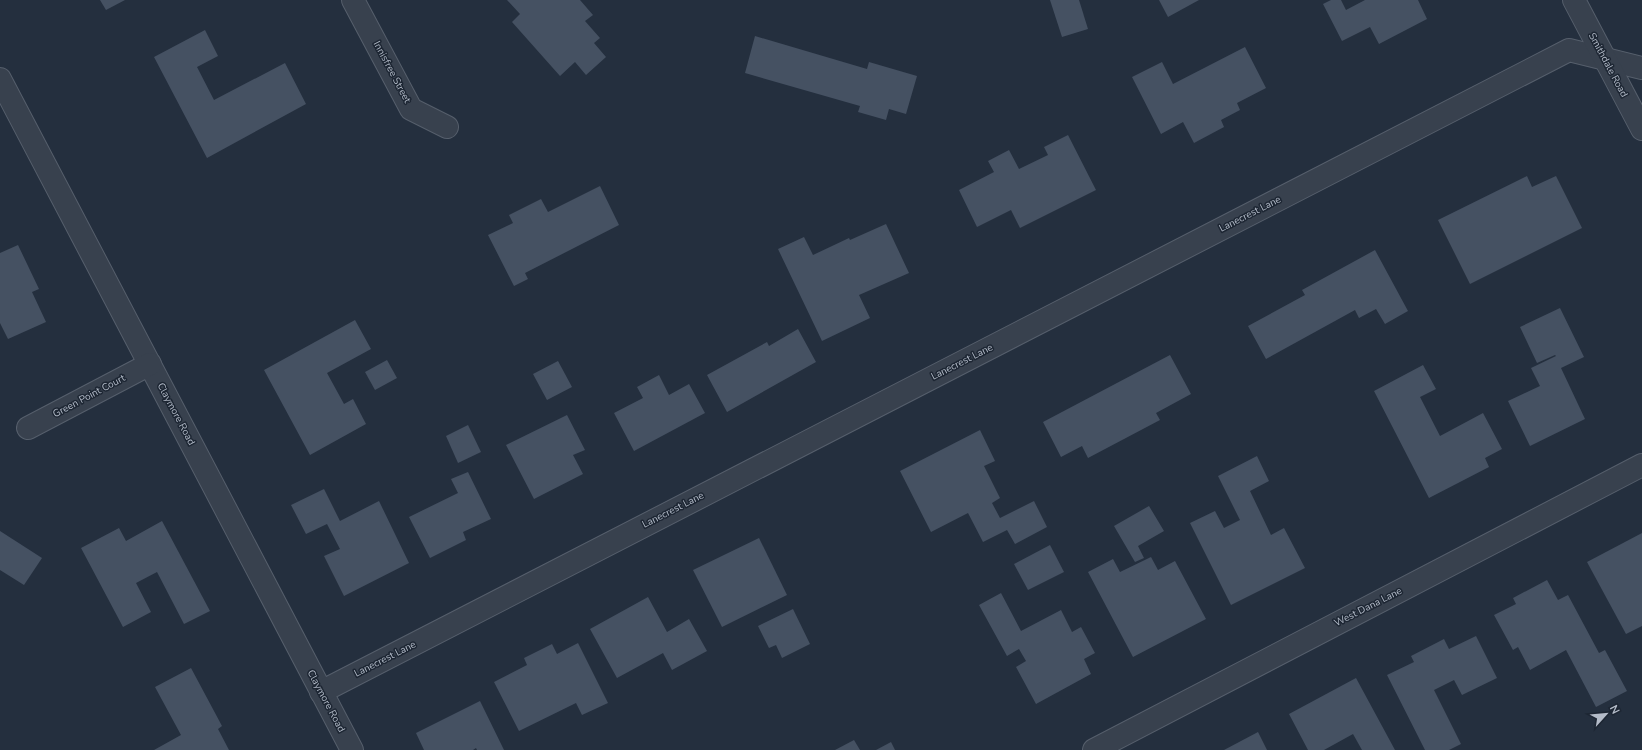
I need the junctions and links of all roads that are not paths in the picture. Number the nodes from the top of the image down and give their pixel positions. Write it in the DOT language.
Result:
graph roads {
  1 [pos="353,0"];
  2 [pos="1574,0"];
  3 [pos="1605,60"];
  4 [pos="1642,68"];
  5 [pos="0,79"];
  6 [pos="447,127"];
  7 [pos="1642,129"];
  8 [pos="150,364"];
  9 [pos="28,428"];
  10 [pos="1642,465"];
  11 [pos="321,692"];
  12 [pos="352,750"];
  13 [pos="1094,750"];
  1 -- 6 [label="street, Innisfree Street"];
  2 -- 3 [label="street, Smithdale Road"];
  3 -- 4 [label="street, Lanecrest Lane"];
  3 -- 7 [label="street, Smithdale Road"];
  3 -- 11 [label="street, Lanecrest Lane"];
  5 -- 8 [label="street, Claymore Road"];
  8 -- 9 [label="street, Green Point Court"];
  8 -- 11 [label="street, Claymore Road"];
  10 -- 13 [label="street, West Dana Lane"];
  11 -- 12 [label="street, Claymore Road"];
}
